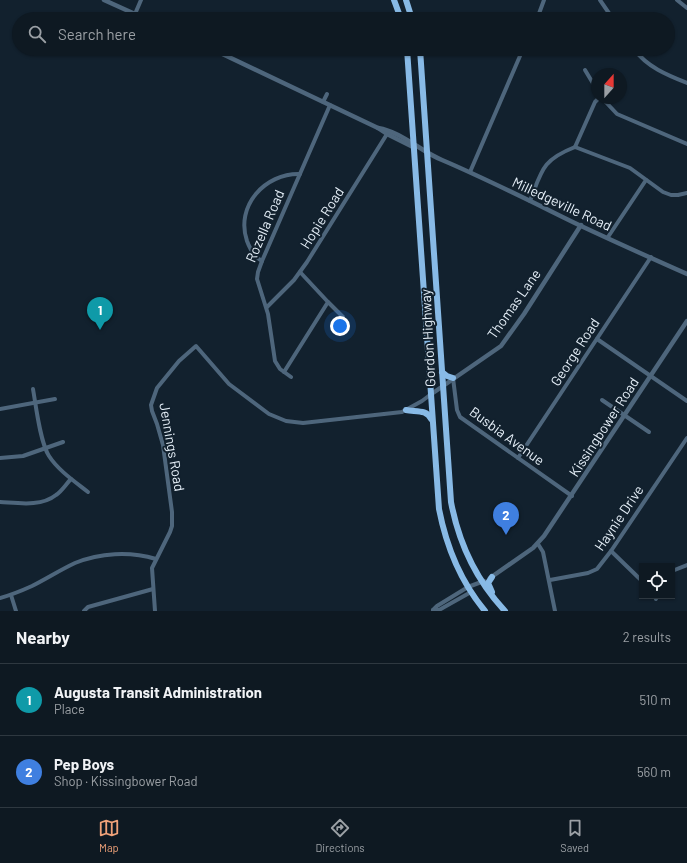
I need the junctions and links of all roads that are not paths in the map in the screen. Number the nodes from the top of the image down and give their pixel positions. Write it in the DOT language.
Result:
graph roads {
  1 [pos="104,0"];
  2 [pos="141,0"];
  3 [pos="394,0"];
  4 [pos="406,0"];
  5 [pos="544,0"];
  6 [pos="600,0"];
  7 [pos="677,0"];
  8 [pos="687,8"];
  9 [pos="131,12"];
  10 [pos="136,12"];
  11 [pos="398,12"];
  12 [pos="410,12"];
  13 [pos="540,12"];
  14 [pos="608,12"];
  15 [pos="227,56"];
  16 [pos="408,56"];
  17 [pos="421,56"];
  18 [pos="520,56"];
  19 [pos="640,56"];
  20 [pos="585,70"];
  21 [pos="591,80"];
  22 [pos="687,83"];
  23 [pos="327,94"];
  24 [pos="323,102"];
  25 [pos="594,104"];
  26 [pos="608,104"];
  27 [pos="330,105"];
  28 [pos="378,128"];
  29 [pos="387,134"];
  30 [pos="687,144"];
  31 [pos="414,146"];
  32 [pos="575,147"];
  33 [pos="428,153"];
  34 [pos="470,172"];
  35 [pos="300,174"];
  36 [pos="646,180"];
  37 [pos="687,193"];
  38 [pos="530,201"];
  39 [pos="581,225"];
  40 [pos="608,237"];
  41 [pos="651,257"];
  42 [pos="262,261"];
  43 [pos="300,272"];
  44 [pos="687,274"];
  45 [pos="328,302"];
  46 [pos="266,308"];
  47 [pos="343,317"];
  48 [pos="687,321"];
  49 [pos="597,339"];
  50 [pos="284,372"];
  51 [pos="442,372"];
  52 [pos="651,376"];
  53 [pos="291,377"];
  54 [pos="453,378"];
  55 [pos="443,385"];
  56 [pos="33,389"];
  57 [pos="430,395"];
  58 [pos="55,400"];
  59 [pos="602,400"];
  60 [pos="687,400"];
  61 [pos="35,402"];
  62 [pos="0,409"];
  63 [pos="406,410"];
  64 [pos="624,416"];
  65 [pos="432,423"];
  66 [pos="649,432"];
  67 [pos="687,438"];
  68 [pos="63,442"];
  69 [pos="45,449"];
  70 [pos="0,458"];
  71 [pos="518,458"];
  72 [pos="71,479"];
  73 [pos="88,492"];
  74 [pos="572,496"];
  75 [pos="0,502"];
  76 [pos="538,544"];
  77 [pos="611,551"];
  78 [pos="156,559"];
  79 [pos="687,565"];
  80 [pos="675,570"];
  81 [pos="492,577"];
  82 [pos="639,578"];
  83 [pos="550,580"];
  84 [pos="482,582"];
  85 [pos="153,589"];
  86 [pos="470,590"];
  87 [pos="11,594"];
  88 [pos="0,598"];
  89 [pos="438,608"];
  90 [pos="16,611"];
  91 [pos="84,611"];
  92 [pos="155,611"];
  93 [pos="484,611"];
  94 [pos="505,611"];
  95 [pos="555,611"];
  1 -- 9 [label="street"];
  2 -- 10 [label="street"];
  3 -- 11 [label="highway"];
  4 -- 12 [label="highway"];
  5 -- 13 [label="street"];
  6 -- 14 [label="street"];
  7 -- 8 [label="street"];
  15 -- 24 [label="street, Milledgeville Road"];
  16 -- 31 [label="highway, Gordon Highway"];
  17 -- 33 [label="highway, Gordon Highway"];
  18 -- 34 [label="street"];
  19 -- 22 [label="street"];
  20 -- 21 [label="street"];
  23 -- 24 [label="street"];
  24 -- 27 [label="street, Milledgeville Road"];
  25 -- 32 [label="street"];
  26 -- 30 [label="street"];
  27 -- 28 [label="street, Milledgeville Road"];
  27 -- 35 [label="street, Rozella Road"];
  28 -- 29 [label="street, Milledgeville Road"];
  28 -- 31 [label="street, Milledgeville Road"];
  29 -- 31 [label="street, Milledgeville Road"];
  29 -- 43 [label="street, Hopie Road"];
  31 -- 33 [label="street, Milledgeville Road"];
  31 -- 57 [label="highway, Gordon Highway"];
  32 -- 36 [label="street"];
  32 -- 38 [label="street"];
  33 -- 34 [label="street, Milledgeville Road"];
  33 -- 51 [label="highway, Gordon Highway"];
  34 -- 38 [label="street, Milledgeville Road"];
  35 -- 42 [label="street, Rozella Road"];
  35 -- 42 [label="street"];
  36 -- 37 [label="street"];
  36 -- 40 [label="street"];
  38 -- 39 [label="street, Milledgeville Road"];
  39 -- 40 [label="street, Milledgeville Road"];
  39 -- 54 [label="street, Thomas Lane"];
  40 -- 41 [label="street, Milledgeville Road"];
  41 -- 44 [label="street, Milledgeville Road"];
  41 -- 49 [label="street, George Road"];
  42 -- 46 [label="street, Rozella Road"];
  43 -- 45 [label="street"];
  43 -- 46 [label="street, Hopie Road"];
  45 -- 47 [label="street"];
  45 -- 50 [label="street"];
  46 -- 50 [label="street, Rozella Road"];
  48 -- 52 [label="street, Kissingbower Road"];
  49 -- 52 [label="street"];
  49 -- 71 [label="street, George Road"];
  50 -- 53 [label="street, Rozella Road"];
  51 -- 54 [label="highway"];
  51 -- 55 [label="highway, Gordon Highway"];
  52 -- 60 [label="street"];
  52 -- 64 [label="street, Kissingbower Road"];
  54 -- 55 [label="street, Thomas Lane"];
  54 -- 71 [label="street, Busbia Avenue"];
  55 -- 57 [label="street, Thomas Lane"];
  55 -- 84 [label="highway, Gordon Highway"];
  56 -- 61 [label="street"];
  57 -- 63 [label="street"];
  57 -- 65 [label="highway, Gordon Highway"];
  58 -- 61 [label="street"];
  59 -- 64 [label="street"];
  61 -- 62 [label="street"];
  61 -- 69 [label="street"];
  63 -- 65 [label="highway"];
  63 -- 78 [label="street, Jennings Road"];
  64 -- 66 [label="street"];
  64 -- 74 [label="street, Kissingbower Road"];
  65 -- 86 [label="highway, Gordon Highway"];
  67 -- 77 [label="street, Haynie Drive"];
  68 -- 69 [label="street"];
  69 -- 70 [label="street"];
  69 -- 72 [label="street"];
  71 -- 74 [label="street, Busbia Avenue"];
  72 -- 73 [label="street"];
  72 -- 75 [label="street"];
  74 -- 76 [label="street, Kissingbower Road"];
  76 -- 81 [label="street, Kissingbower Road"];
  76 -- 83 [label="street"];
  77 -- 82 [label="street"];
  77 -- 83 [label="street, Haynie Drive"];
  78 -- 85 [label="street, Jennings Road"];
  78 -- 87 [label="street"];
  79 -- 80 [label="street"];
  81 -- 84 [label="street, Kissingbower Road"];
  81 -- 94 [label="highway"];
  83 -- 95 [label="street"];
  84 -- 86 [label="street, Kissingbower Road"];
  84 -- 94 [label="highway, Gordon Highway"];
  85 -- 91 [label="street"];
  85 -- 92 [label="street, Jennings Road"];
  86 -- 89 [label="street, Kissingbower Road"];
  86 -- 93 [label="highway, Gordon Highway"];
  87 -- 88 [label="street"];
  87 -- 90 [label="street"];
}
